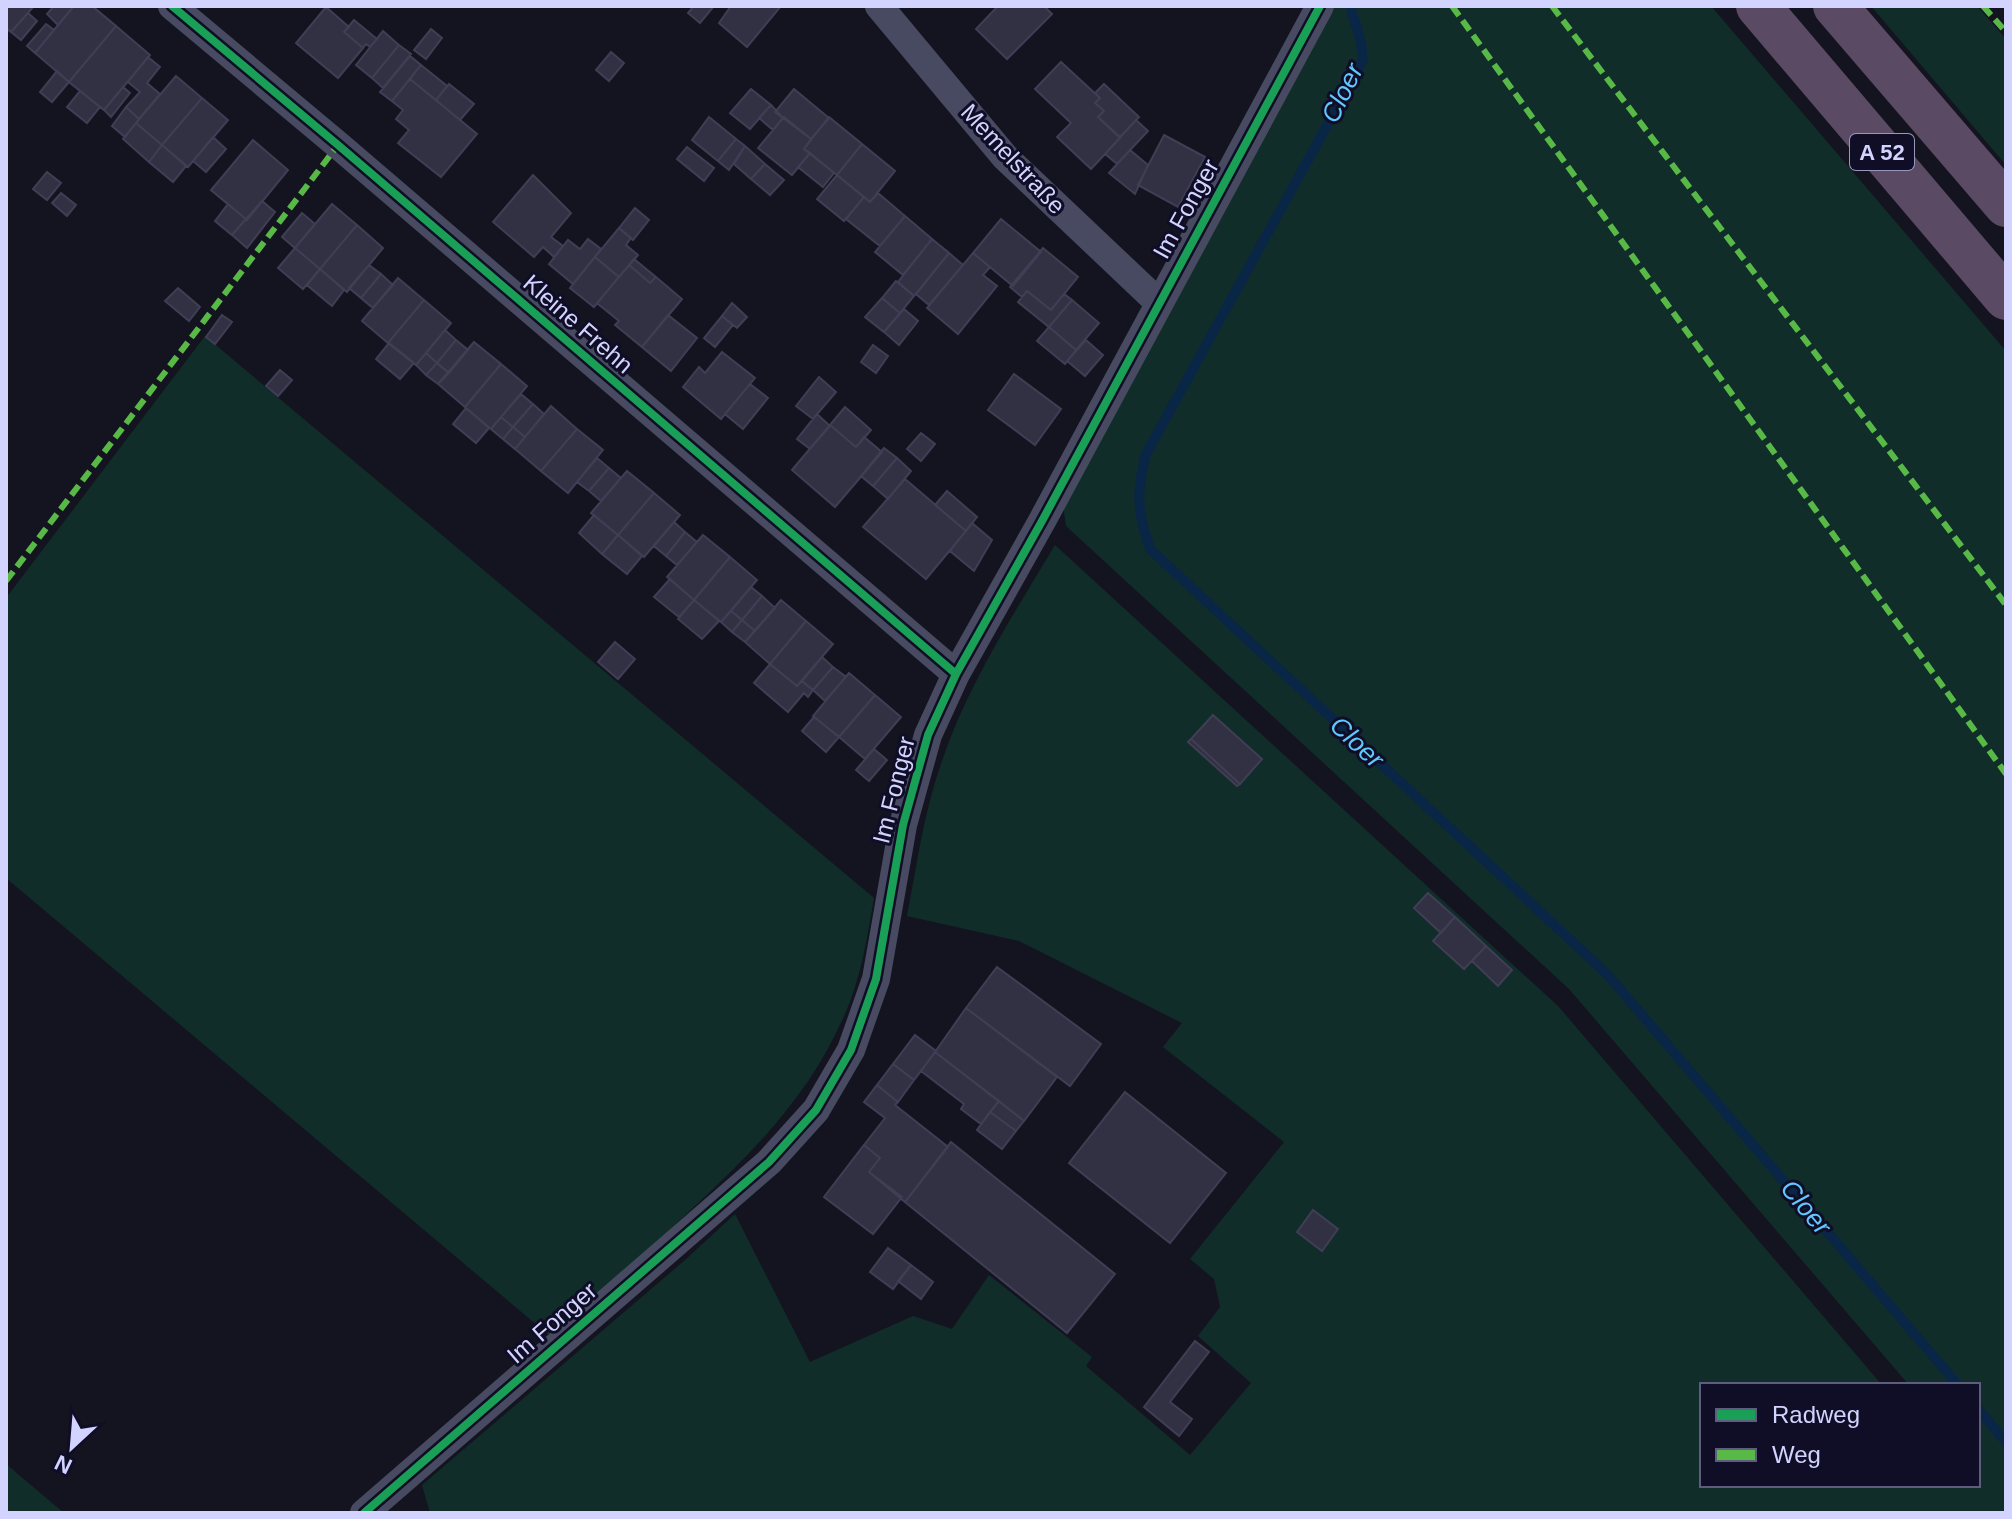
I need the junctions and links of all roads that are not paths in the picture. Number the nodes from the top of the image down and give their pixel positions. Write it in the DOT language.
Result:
graph roads {
  1 [pos="172,6"];
  2 [pos="879,6"];
  3 [pos="1320,6"];
  4 [pos="1758,6"];
  5 [pos="1835,6"];
  6 [pos="2006,205"];
  7 [pos="2006,298"];
  8 [pos="1158,302"];
  9 [pos="956,674"];
  10 [pos="364,1513"];
  1 -- 9 [label="street, Kleine Frehn"];
  2 -- 8 [label="street, Memelstraße"];
  3 -- 8 [label="street, Im Fonger"];
  4 -- 7 [label="highway, A 52"];
  5 -- 6 [label="highway, A 52"];
  8 -- 9 [label="street, Im Fonger"];
  9 -- 10 [label="street, Im Fonger"];
}
